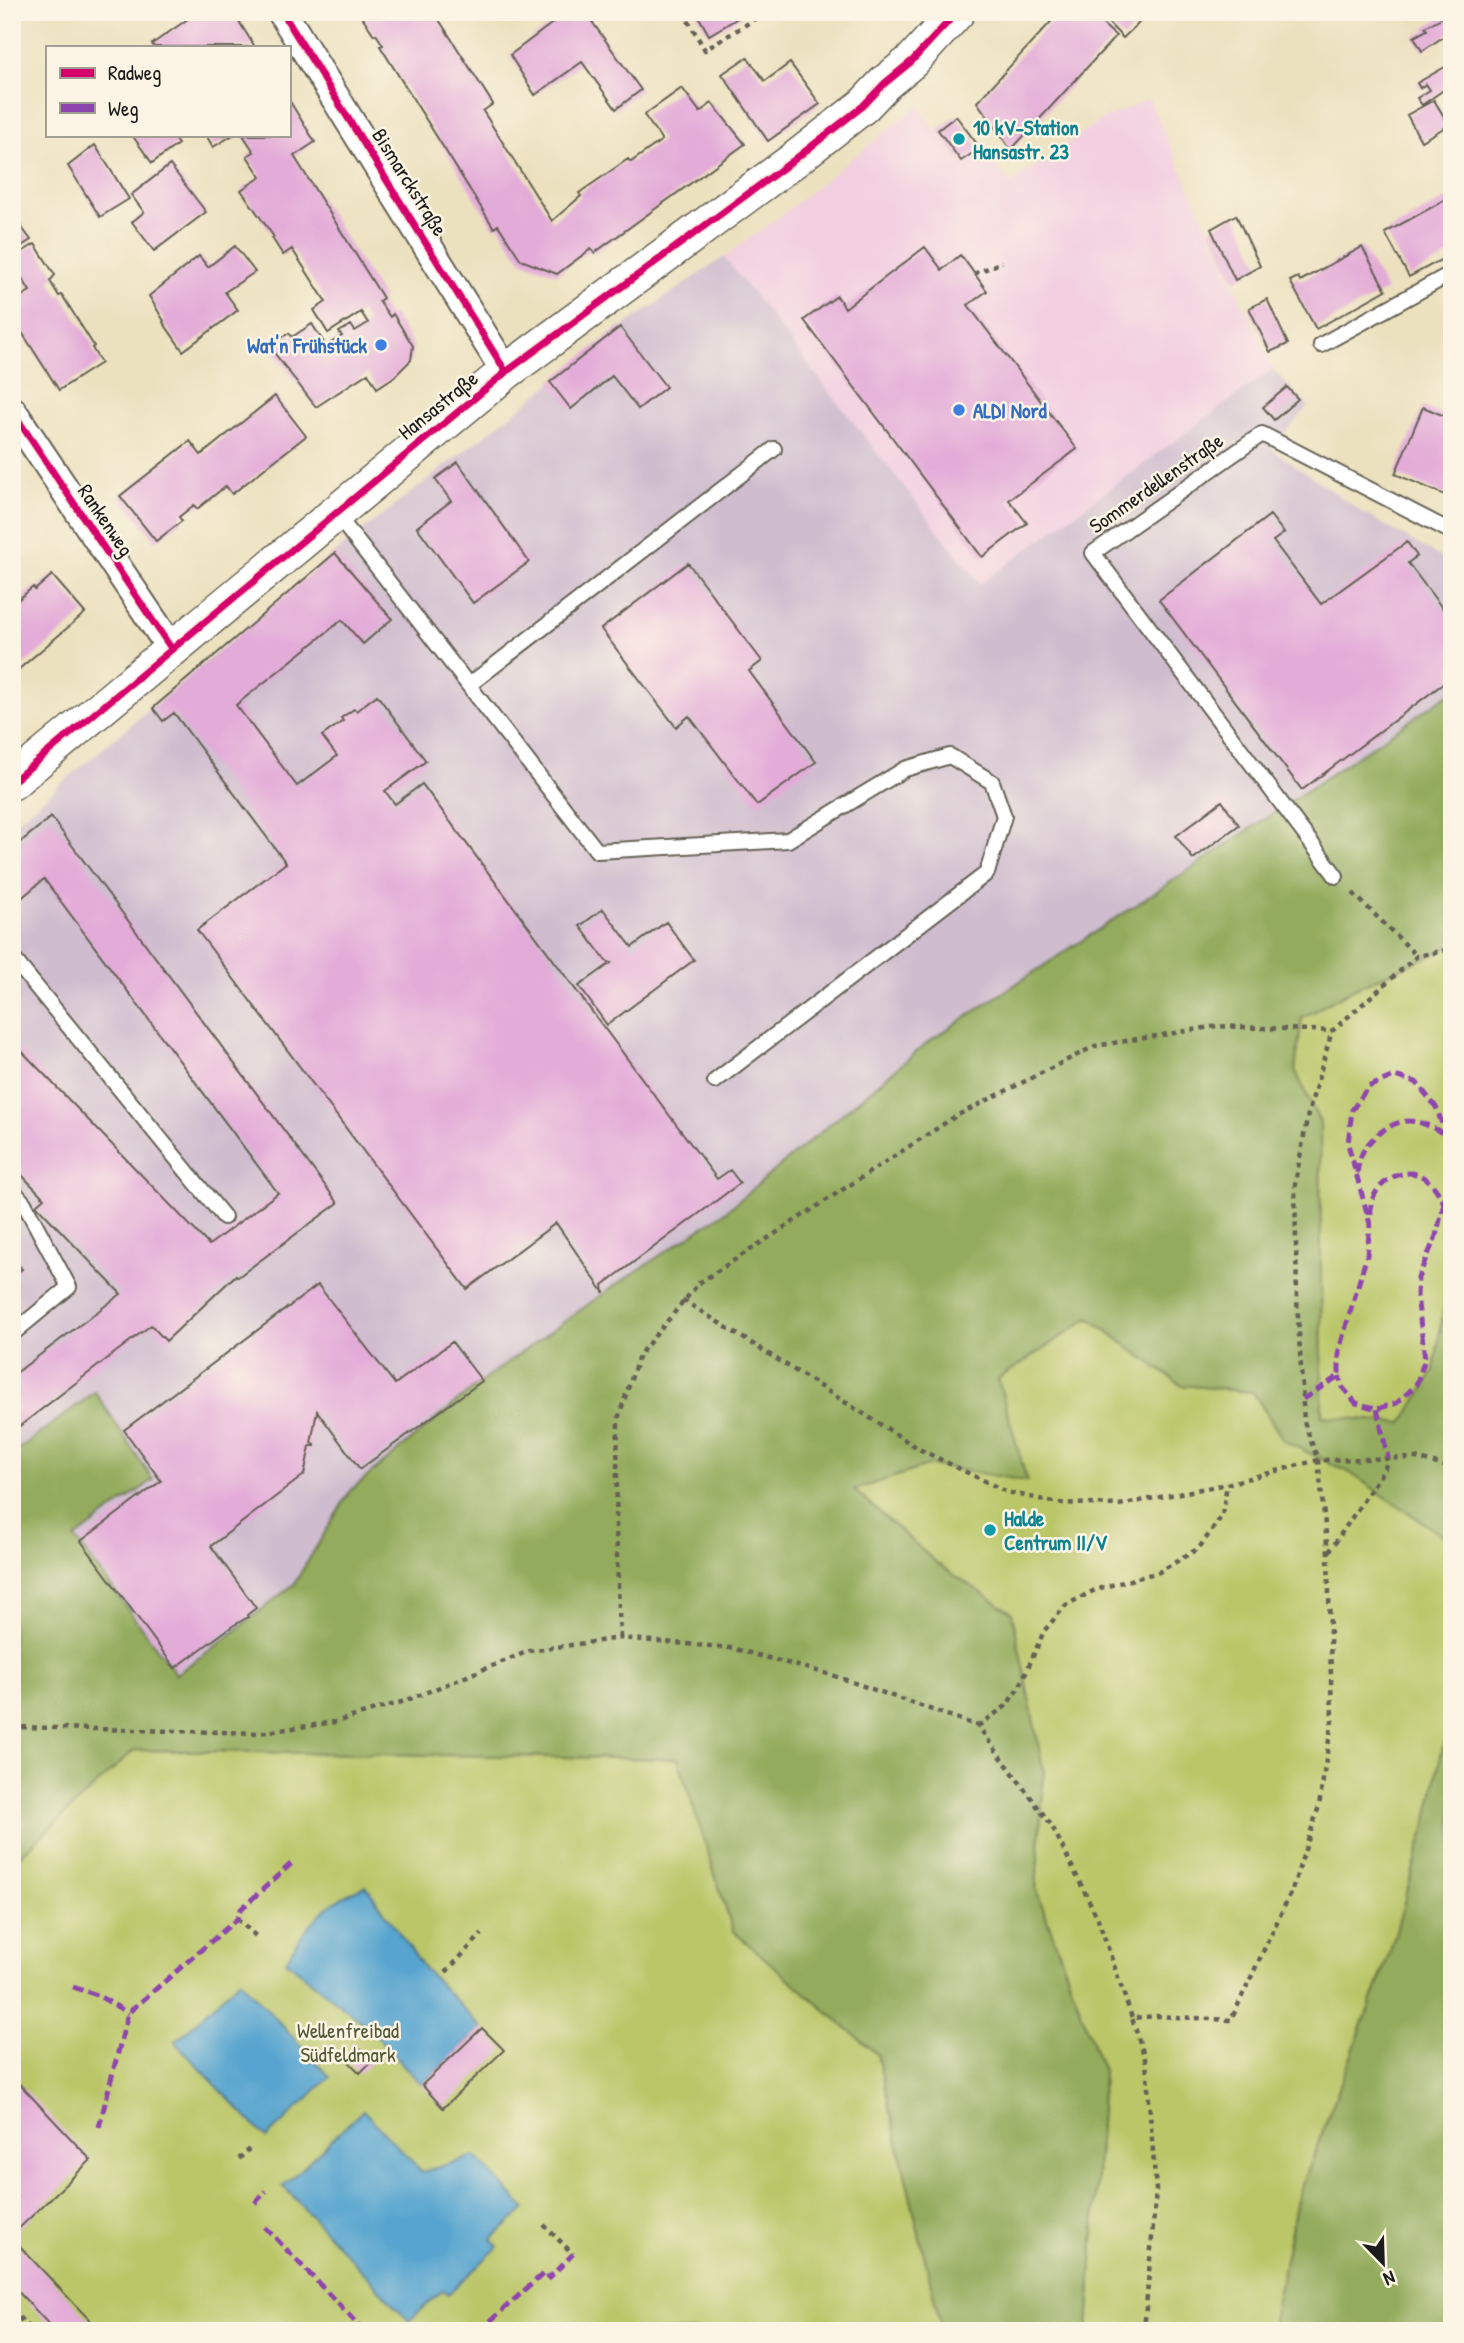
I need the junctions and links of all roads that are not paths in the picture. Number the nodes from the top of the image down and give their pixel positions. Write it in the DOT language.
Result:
graph roads {
  1 [pos="282,12"];
  2 [pos="957,12"];
  3 [pos="1452,273"];
  4 [pos="1321,345"];
  5 [pos="506,372"];
  6 [pos="12,411"];
  7 [pos="774,449"];
  8 [pos="335,512"];
  9 [pos="1452,533"];
  10 [pos="171,649"];
  11 [pos="469,685"];
  12 [pos="12,782"];
  13 [pos="1336,876"];
  14 [pos="12,957"];
  15 [pos="715,1081"];
  16 [pos="12,1189"];
  17 [pos="224,1217"];
  18 [pos="12,1334"];
  1 -- 5 [label="street, Bismarckstraße"];
  2 -- 5 [label="street, Hansastraße"];
  3 -- 4 [label="lane"];
  5 -- 8 [label="street, Hansastraße"];
  6 -- 10 [label="street, Rankenweg"];
  7 -- 11 [label="lane"];
  8 -- 10 [label="street, Hansastraße"];
  8 -- 11 [label="lane"];
  9 -- 13 [label="lane, Sommerdellenstraße"];
  10 -- 12 [label="street, Hansastraße"];
  11 -- 15 [label="lane"];
  14 -- 17 [label="lane"];
  16 -- 18 [label="lane"];
}
